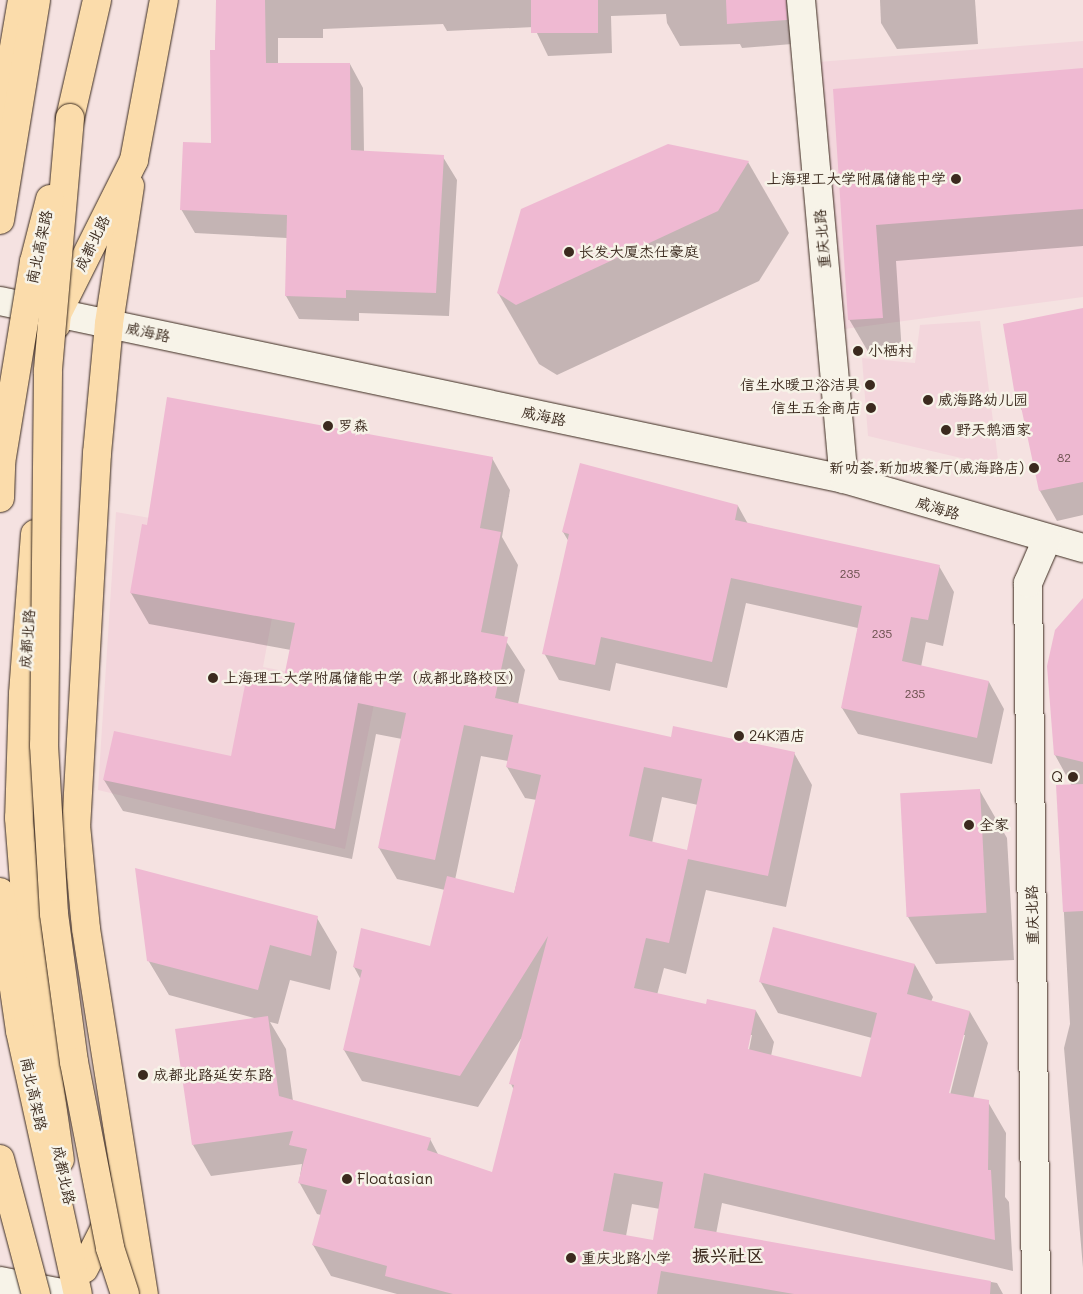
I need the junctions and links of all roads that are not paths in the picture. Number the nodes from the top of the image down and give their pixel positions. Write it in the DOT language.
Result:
graph roads {
  1 [pos="22,0"];
  2 [pos="36,0"];
  3 [pos="96,0"];
  4 [pos="164,0"];
  5 [pos="801,0"];
  6 [pos="25,57"];
  7 [pos="70,118"];
  8 [pos="0,129"];
  9 [pos="0,147"];
  10 [pos="134,160"];
  11 [pos="0,220"];
  12 [pos="0,302"];
  13 [pos="57,314"];
  14 [pos="109,324"];
  15 [pos="844,479"];
  16 [pos="0,498"];
  17 [pos="1083,528"];
  18 [pos="1047,539"];
  19 [pos="1083,548"];
  20 [pos="79,857"];
  21 [pos="0,892"];
  22 [pos="28,933"];
  23 [pos="0,1159"];
  24 [pos="126,1186"];
  25 [pos="0,1281"];
  26 [pos="83,1286"];
  27 [pos="36,1294"];
  28 [pos="66,1294"];
  29 [pos="125,1294"];
  30 [pos="144,1294"];
  31 [pos="1036,1294"];
  1 -- 8 [label="main road"];
  2 -- 6 [label="main road"];
  3 -- 7 [label="main road, 南北高架路"];
  4 -- 10 [label="main road, 成都北路"];
  5 -- 15 [label="street, 重庆北路"];
  6 -- 9 [label="main road"];
  6 -- 11 [label="main road"];
  7 -- 16 [label="main road, 南北高架路, bridge"];
  7 -- 29 [label="main road, bridge"];
  10 -- 13 [label="main road, 成都北路"];
  10 -- 14 [label="main road"];
  12 -- 13 [label="street, 威海路"];
  13 -- 14 [label="street, 威海路"];
  13 -- 22 [label="main road, 成都北路"];
  14 -- 15 [label="street, 威海路"];
  14 -- 20 [label="main road"];
  15 -- 18 [label="street, 威海路"];
  17 -- 18 [label="street"];
  18 -- 19 [label="street, 威海路"];
  18 -- 31 [label="street, 重庆北路"];
  20 -- 22 [label="main road"];
  20 -- 24 [label="main road"];
  21 -- 26 [label="main road, 南北高架路"];
  22 -- 26 [label="main road, 成都北路"];
  23 -- 27 [label="main road, bridge"];
  24 -- 26 [label="main road"];
  24 -- 30 [label="main road"];
  25 -- 28 [label="street"];
}
